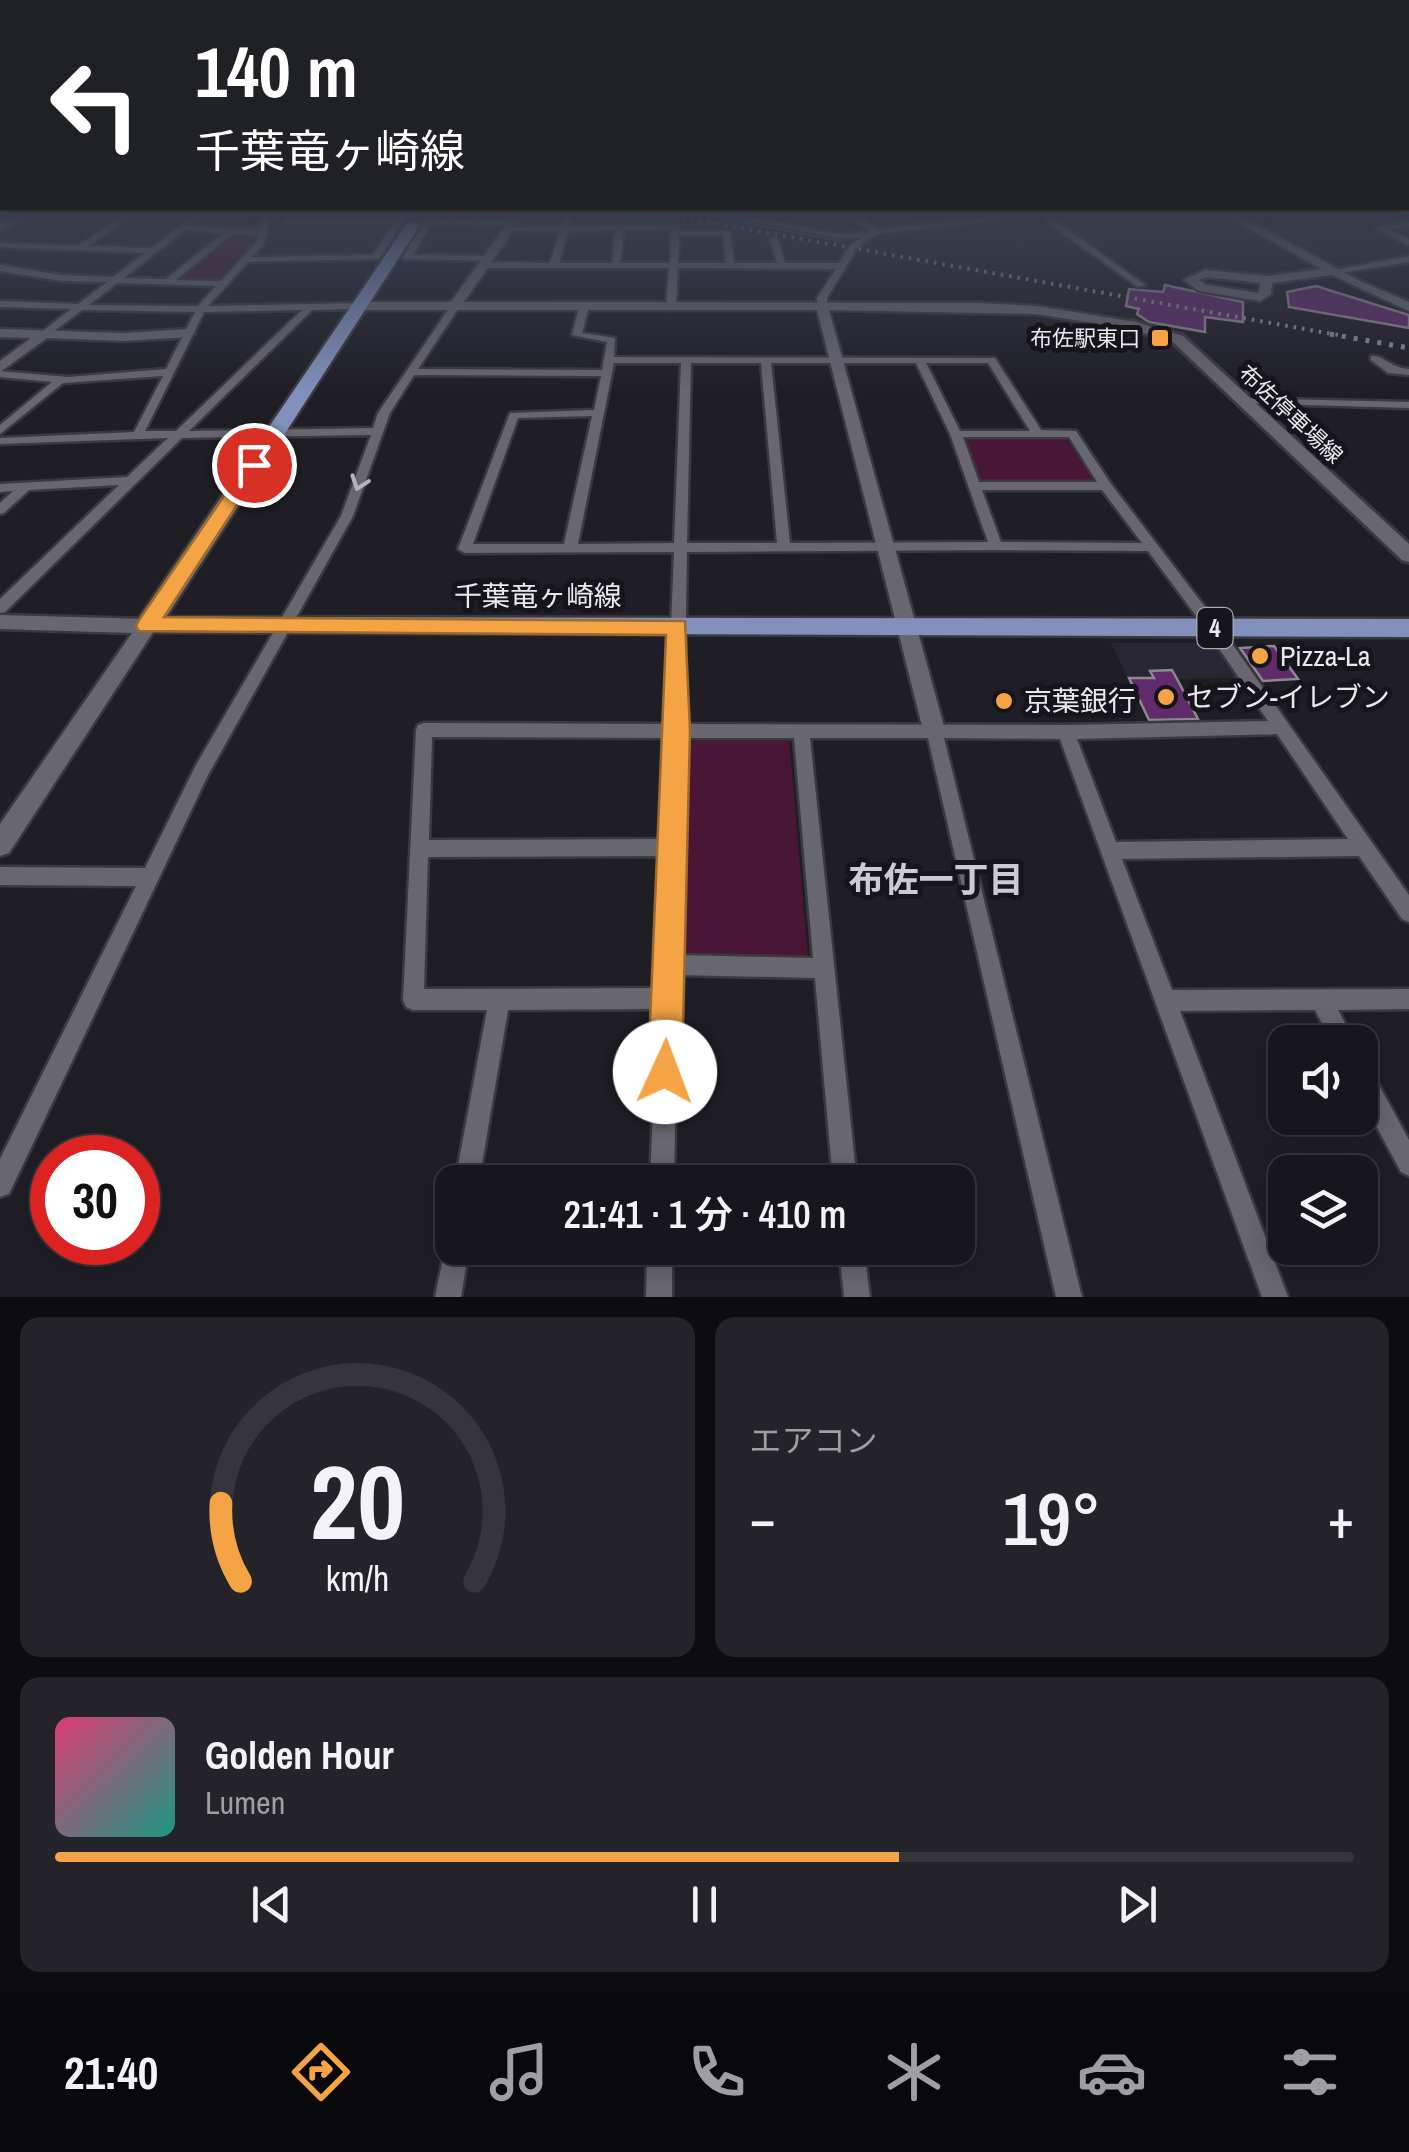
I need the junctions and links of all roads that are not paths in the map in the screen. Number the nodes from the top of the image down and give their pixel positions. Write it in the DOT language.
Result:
graph roads {
  1 [pos="15,271"];
  2 [pos="127,271"];
  3 [pos="181,271"];
  4 [pos="238,271"];
  5 [pos="383,271"];
  6 [pos="481,271"];
  7 [pos="674,271"];
  8 [pos="838,271"];
  9 [pos="1121,271"];
  10 [pos="1334,271"];
  11 [pos="117,278"];
  12 [pos="1268,280"];
  13 [pos="168,281"];
  14 [pos="223,284"];
  15 [pos="1142,285"];
  16 [pos="0,304"];
  17 [pos="361,306"];
  18 [pos="455,306"];
  19 [pos="202,307"];
  20 [pos="310,307"];
  21 [pos="584,307"];
  22 [pos="672,307"];
  23 [pos="822,307"];
  24 [pos="1409,307"];
  25 [pos="75,309"];
  26 [pos="1132,325"];
  27 [pos="190,333"];
  28 [pos="0,334"];
  29 [pos="42,336"];
  30 [pos="1374,358"];
  31 [pos="836,359"];
  32 [pos="919,359"];
  33 [pos="686,360"];
  34 [pos="766,360"];
  35 [pos="609,366"];
  36 [pos="0,371"];
  37 [pos="1392,371"];
  38 [pos="169,372"];
  39 [pos="410,372"];
  40 [pos="1409,372"];
  41 [pos="60,380"];
  42 [pos="1409,384"];
  43 [pos="1244,401"];
  44 [pos="1409,405"];
  45 [pos="600,413"];
  46 [pos="377,430"];
  47 [pos="0,431"];
  48 [pos="276,432"];
  49 [pos="138,434"];
  50 [pos="182,434"];
  51 [pos="956,434"];
  52 [pos="1038,434"];
  53 [pos="0,441"];
  54 [pos="130,480"];
  55 [pos="26,486"];
  56 [pos="974,486"];
  57 [pos="1106,486"];
  58 [pos="0,488"];
  59 [pos="0,510"];
  60 [pos="678,546"];
  61 [pos="784,546"];
  62 [pos="887,546"];
  63 [pos="996,546"];
  64 [pos="1151,546"];
  65 [pos="570,550"];
  66 [pos="1409,555"];
  67 [pos="0,608"];
  68 [pos="0,622"];
  69 [pos="147,626"];
  70 [pos="282,626"];
  71 [pos="677,627"];
  72 [pos="909,628"];
  73 [pos="1214,628"];
  74 [pos="1409,628"];
  75 [pos="1280,728"];
  76 [pos="677,730"];
  77 [pos="801,730"];
  78 [pos="934,730"];
  79 [pos="1066,732"];
  80 [pos="0,845"];
  81 [pos="672,847"];
  82 [pos="1363,847"];
  83 [pos="422,849"];
  84 [pos="1111,851"];
  85 [pos="0,876"];
  86 [pos="150,877"];
  87 [pos="1409,912"];
  88 [pos="668,965"];
  89 [pos="823,968"];
  90 [pos="667,998"];
  91 [pos="1409,998"];
  92 [pos="1321,1000"];
  93 [pos="1166,1001"];
  94 [pos="499,1002"];
  95 [pos="1335,1025"];
  96 [pos="1378,1106"];
  97 [pos="1409,1164"];
  98 [pos="470,1165"];
  99 [pos="662,1165"];
  100 [pos="843,1165"];
  101 [pos="0,1185"];
  102 [pos="453,1265"];
  103 [pos="660,1265"];
  104 [pos="854,1265"];
  105 [pos="448,1297"];
  106 [pos="659,1297"];
  107 [pos="857,1297"];
  108 [pos="1069,1297"];
  109 [pos="1275,1297"];
  1 -- 11 [label="street"];
  2 -- 11 [label="street"];
  3 -- 13 [label="street"];
  4 -- 14 [label="street"];
  5 -- 17 [label="main road"];
  6 -- 18 [label="street"];
  7 -- 22 [label="street"];
  8 -- 23 [label="street"];
  9 -- 15 [label="street"];
  10 -- 12 [label="street"];
  10 -- 24 [label="street"];
  11 -- 13 [label="street"];
  11 -- 25 [label="street"];
  12 -- 12 [label="street"];
  13 -- 14 [label="street"];
  14 -- 19 [label="street"];
  16 -- 25 [label="street"];
  17 -- 18 [label="street"];
  17 -- 20 [label="street"];
  17 -- 48 [label="main road"];
  18 -- 21 [label="street"];
  18 -- 39 [label="street"];
  19 -- 20 [label="street"];
  19 -- 25 [label="street"];
  19 -- 27 [label="street"];
  20 -- 50 [label="street"];
  21 -- 22 [label="street"];
  21 -- 35 [label="street"];
  22 -- 23 [label="street"];
  23 -- 26 [label="street"];
  23 -- 31 [label="street"];
  25 -- 29 [label="street"];
  26 -- 43 [label="main road, 布佐停車場線"];
  27 -- 29 [label="street"];
  27 -- 38 [label="street"];
  28 -- 29 [label="street"];
  29 -- 36 [label="street"];
  30 -- 37 [label="street"];
  31 -- 32 [label="street"];
  31 -- 34 [label="street"];
  31 -- 62 [label="street"];
  32 -- 51 [label="street"];
  32 -- 52 [label="street"];
  33 -- 34 [label="street"];
  33 -- 35 [label="street"];
  33 -- 60 [label="street"];
  34 -- 61 [label="street"];
  35 -- 39 [label="street"];
  35 -- 45 [label="street"];
  36 -- 41 [label="street"];
  37 -- 40 [label="street"];
  37 -- 42 [label="street"];
  38 -- 41 [label="street"];
  38 -- 49 [label="street"];
  39 -- 46 [label="street"];
  41 -- 47 [label="street"];
  43 -- 44 [label="street"];
  43 -- 66 [label="main road, 布佐停車場線"];
  45 -- 65 [label="street"];
  45 -- 65 [label="street"];
  46 -- 48 [label="street"];
  46 -- 70 [label="street, one-way"];
  48 -- 50 [label="street"];
  48 -- 69 [label="main road"];
  49 -- 50 [label="street"];
  49 -- 53 [label="street"];
  50 -- 54 [label="street"];
  51 -- 52 [label="street"];
  51 -- 56 [label="street"];
  52 -- 57 [label="street"];
  54 -- 55 [label="street"];
  54 -- 67 [label="street"];
  55 -- 58 [label="street"];
  55 -- 59 [label="street"];
  56 -- 57 [label="street"];
  56 -- 63 [label="street"];
  57 -- 64 [label="street"];
  60 -- 61 [label="street"];
  60 -- 65 [label="street"];
  60 -- 71 [label="street"];
  61 -- 62 [label="street"];
  62 -- 63 [label="street"];
  62 -- 72 [label="street"];
  63 -- 64 [label="street"];
  64 -- 73 [label="street"];
  68 -- 69 [label="street"];
  69 -- 70 [label="main road, 千葉竜ヶ崎線 / 4"];
  69 -- 80 [label="street"];
  70 -- 71 [label="main road, 千葉竜ヶ崎線 / 4"];
  70 -- 86 [label="street"];
  71 -- 72 [label="main road, 千葉竜ヶ崎線 / 4"];
  71 -- 76 [label="street"];
  72 -- 73 [label="main road, 千葉竜ヶ崎線 / 4"];
  72 -- 78 [label="street"];
  73 -- 74 [label="main road, 千葉竜ヶ崎線 / 4"];
  73 -- 75 [label="street"];
  75 -- 79 [label="street"];
  75 -- 82 [label="street"];
  76 -- 77 [label="street"];
  76 -- 81 [label="street"];
  76 -- 83 [label="street"];
  77 -- 78 [label="street"];
  77 -- 89 [label="street"];
  78 -- 79 [label="street"];
  78 -- 108 [label="street"];
  79 -- 84 [label="street"];
  81 -- 83 [label="street"];
  81 -- 88 [label="street"];
  82 -- 84 [label="street"];
  82 -- 87 [label="street"];
  83 -- 94 [label="street"];
  84 -- 93 [label="street"];
  85 -- 86 [label="street"];
  86 -- 101 [label="street"];
  88 -- 89 [label="street"];
  88 -- 90 [label="street"];
  89 -- 100 [label="street"];
  90 -- 94 [label="street"];
  90 -- 99 [label="street"];
  91 -- 92 [label="street"];
  92 -- 93 [label="street"];
  92 -- 95 [label="street"];
  93 -- 109 [label="street"];
  94 -- 98 [label="street"];
  96 -- 97 [label="street"];
  102 -- 105 [label="street"];
  103 -- 106 [label="street"];
  104 -- 107 [label="street"];
}
